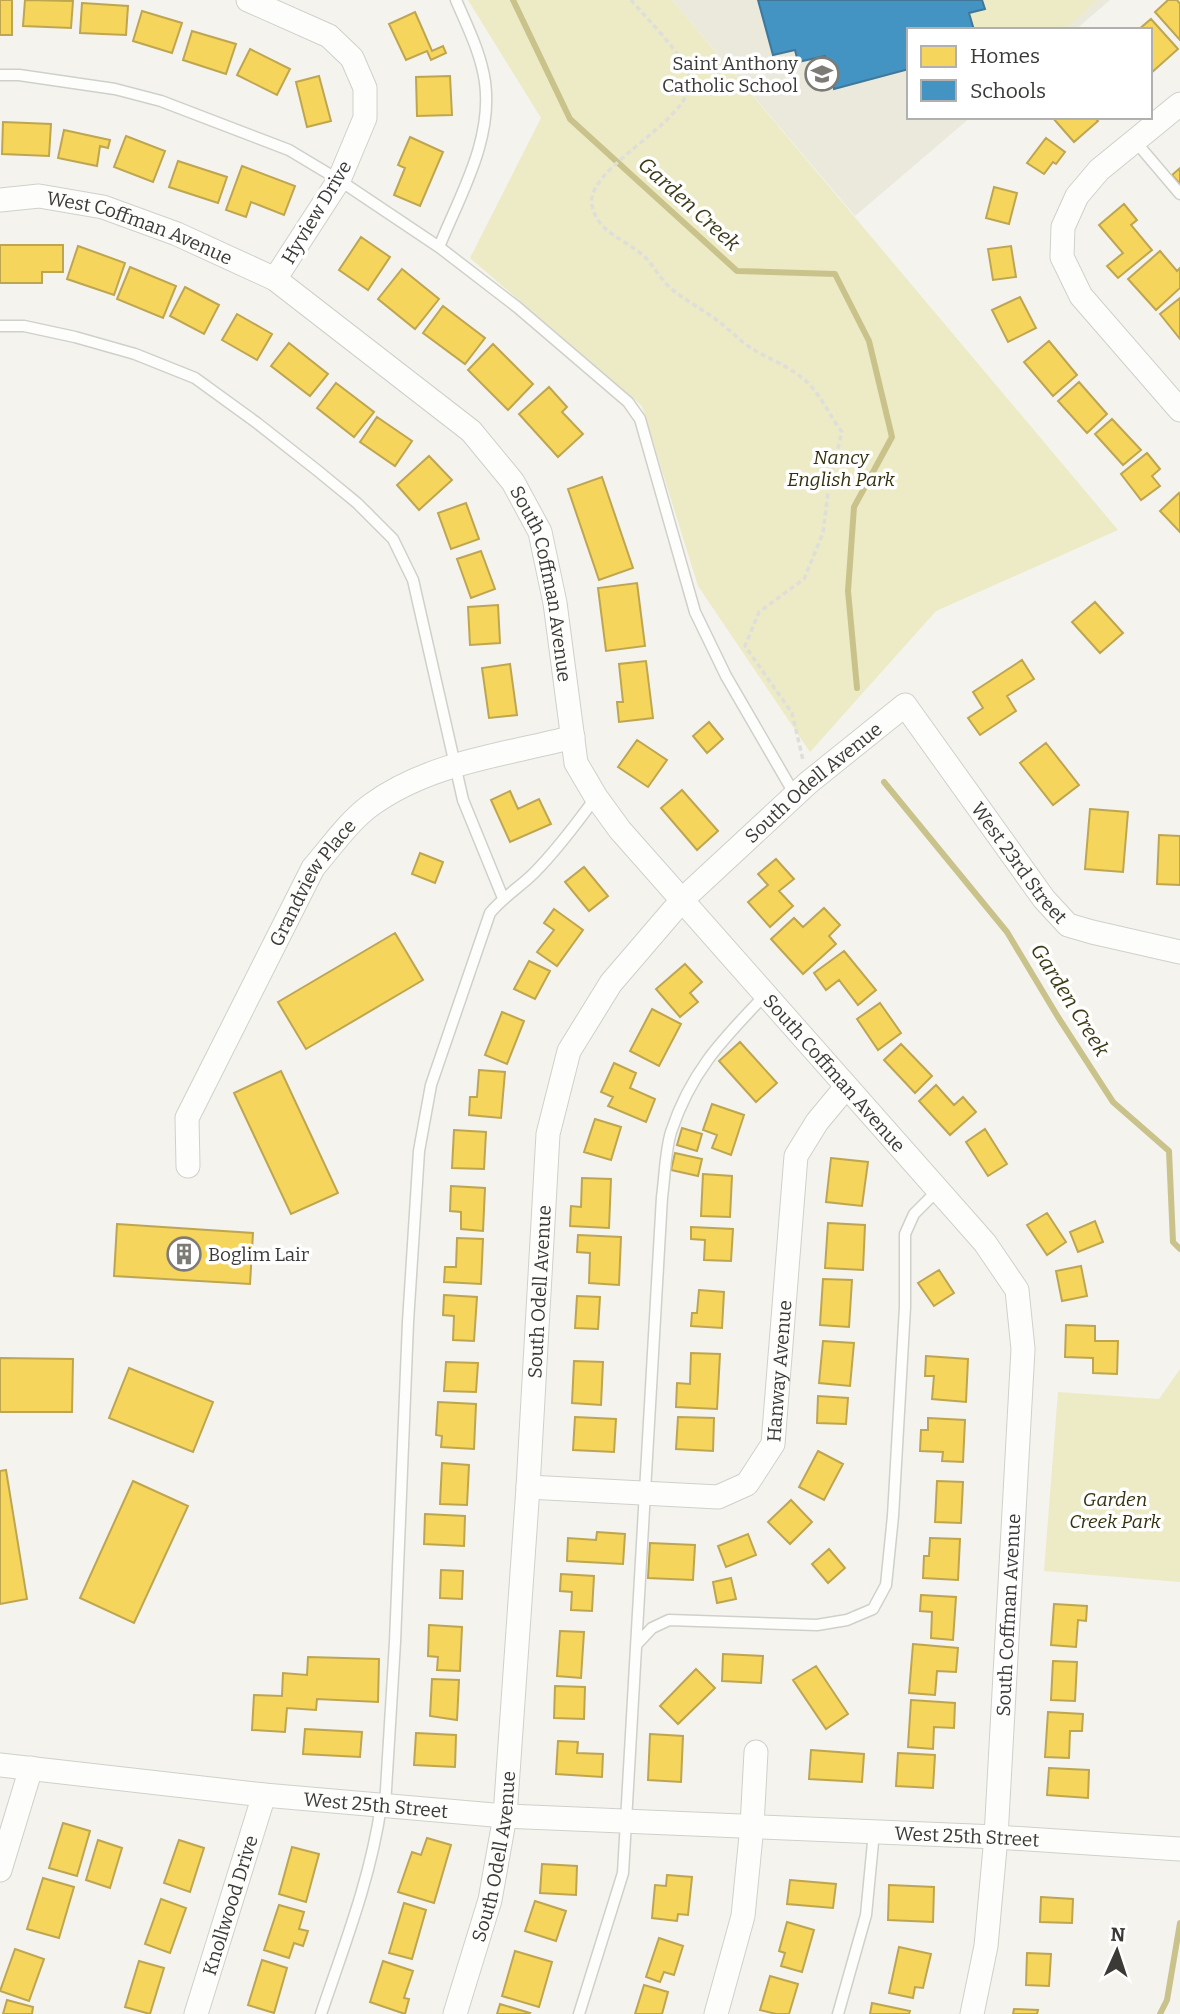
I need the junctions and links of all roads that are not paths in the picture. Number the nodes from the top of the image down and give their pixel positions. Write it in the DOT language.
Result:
graph roads {
  1 [pos="248,0"];
  2 [pos="456,0"];
  3 [pos="0,75"];
  4 [pos="1180,104"];
  5 [pos="1135,141"];
  6 [pos="339,180"];
  7 [pos="1180,194"];
  8 [pos="0,200"];
  9 [pos="439,247"];
  10 [pos="275,279"];
  11 [pos="0,326"];
  12 [pos="1180,410"];
  13 [pos="905,705"];
  14 [pos="573,737"];
  15 [pos="456,764"];
  16 [pos="802,789"];
  17 [pos="596,797"];
  18 [pos="503,898"];
  19 [pos="683,899"];
  20 [pos="1180,952"];
  21 [pos="766,994"];
  22 [pos="846,1087"];
  23 [pos="188,1166"];
  24 [pos="938,1190"];
  25 [pos="528,1487"];
  26 [pos="645,1493"];
  27 [pos="637,1644"];
  28 [pos="756,1752"];
  29 [pos="0,1765"];
  30 [pos="31,1768"];
  31 [pos="264,1795"];
  32 [pos="383,1806"];
  33 [pos="505,1816"];
  34 [pos="627,1821"];
  35 [pos="752,1826"];
  36 [pos="874,1832"];
  37 [pos="996,1837"];
  38 [pos="1180,1849"];
  39 [pos="0,1870"];
  40 [pos="196,2014"];
  41 [pos="321,2014"];
  42 [pos="455,2014"];
  43 [pos="579,2014"];
  44 [pos="716,2014"];
  45 [pos="838,2014"];
  46 [pos="972,2014"];
  1 -- 6 [label="street, Hyview Drive"];
  2 -- 9 [label="lane"];
  3 -- 6 [label="lane"];
  4 -- 5 [label="street"];
  5 -- 7 [label="lane"];
  5 -- 12 [label="street"];
  6 -- 9 [label="lane"];
  6 -- 10 [label="street, Hyview Drive"];
  8 -- 10 [label="street, West Coffman Avenue"];
  9 -- 16 [label="lane"];
  10 -- 14 [label="street, South Coffman Avenue"];
  11 -- 15 [label="lane"];
  13 -- 16 [label="street, South Odell Avenue"];
  13 -- 20 [label="street, West 23rd Street"];
  14 -- 15 [label="street, Grandview Place"];
  14 -- 17 [label="street, South Coffman Avenue"];
  15 -- 18 [label="lane"];
  15 -- 23 [label="street, Grandview Place"];
  16 -- 19 [label="street, South Odell Avenue"];
  17 -- 18 [label="lane"];
  17 -- 19 [label="street, South Coffman Avenue"];
  18 -- 32 [label="lane"];
  19 -- 21 [label="street, South Coffman Avenue"];
  19 -- 25 [label="street, South Odell Avenue"];
  21 -- 22 [label="street, South Coffman Avenue"];
  21 -- 26 [label="lane"];
  22 -- 24 [label="street, South Coffman Avenue"];
  22 -- 26 [label="street, Hanway Avenue"];
  24 -- 27 [label="lane"];
  24 -- 37 [label="street, South Coffman Avenue"];
  25 -- 26 [label="street, Hanway Avenue"];
  25 -- 33 [label="street, South Odell Avenue"];
  26 -- 27 [label="lane"];
  27 -- 34 [label="lane"];
  28 -- 35 [label="street"];
  29 -- 30 [label="street, West 25th Street"];
  30 -- 31 [label="street, West 25th Street"];
  30 -- 39 [label="street"];
  31 -- 32 [label="street, West 25th Street"];
  31 -- 40 [label="street, Knollwood Drive"];
  32 -- 33 [label="street, West 25th Street"];
  32 -- 41 [label="lane"];
  33 -- 34 [label="street, West 25th Street"];
  33 -- 42 [label="street, South Odell Avenue"];
  34 -- 35 [label="street, West 25th Street"];
  34 -- 43 [label="lane"];
  35 -- 36 [label="street, West 25th Street"];
  35 -- 44 [label="street"];
  36 -- 37 [label="street, West 25th Street"];
  36 -- 45 [label="lane"];
  37 -- 38 [label="street, West 25th Street"];
  37 -- 46 [label="street, South Coffman Avenue"];
}
